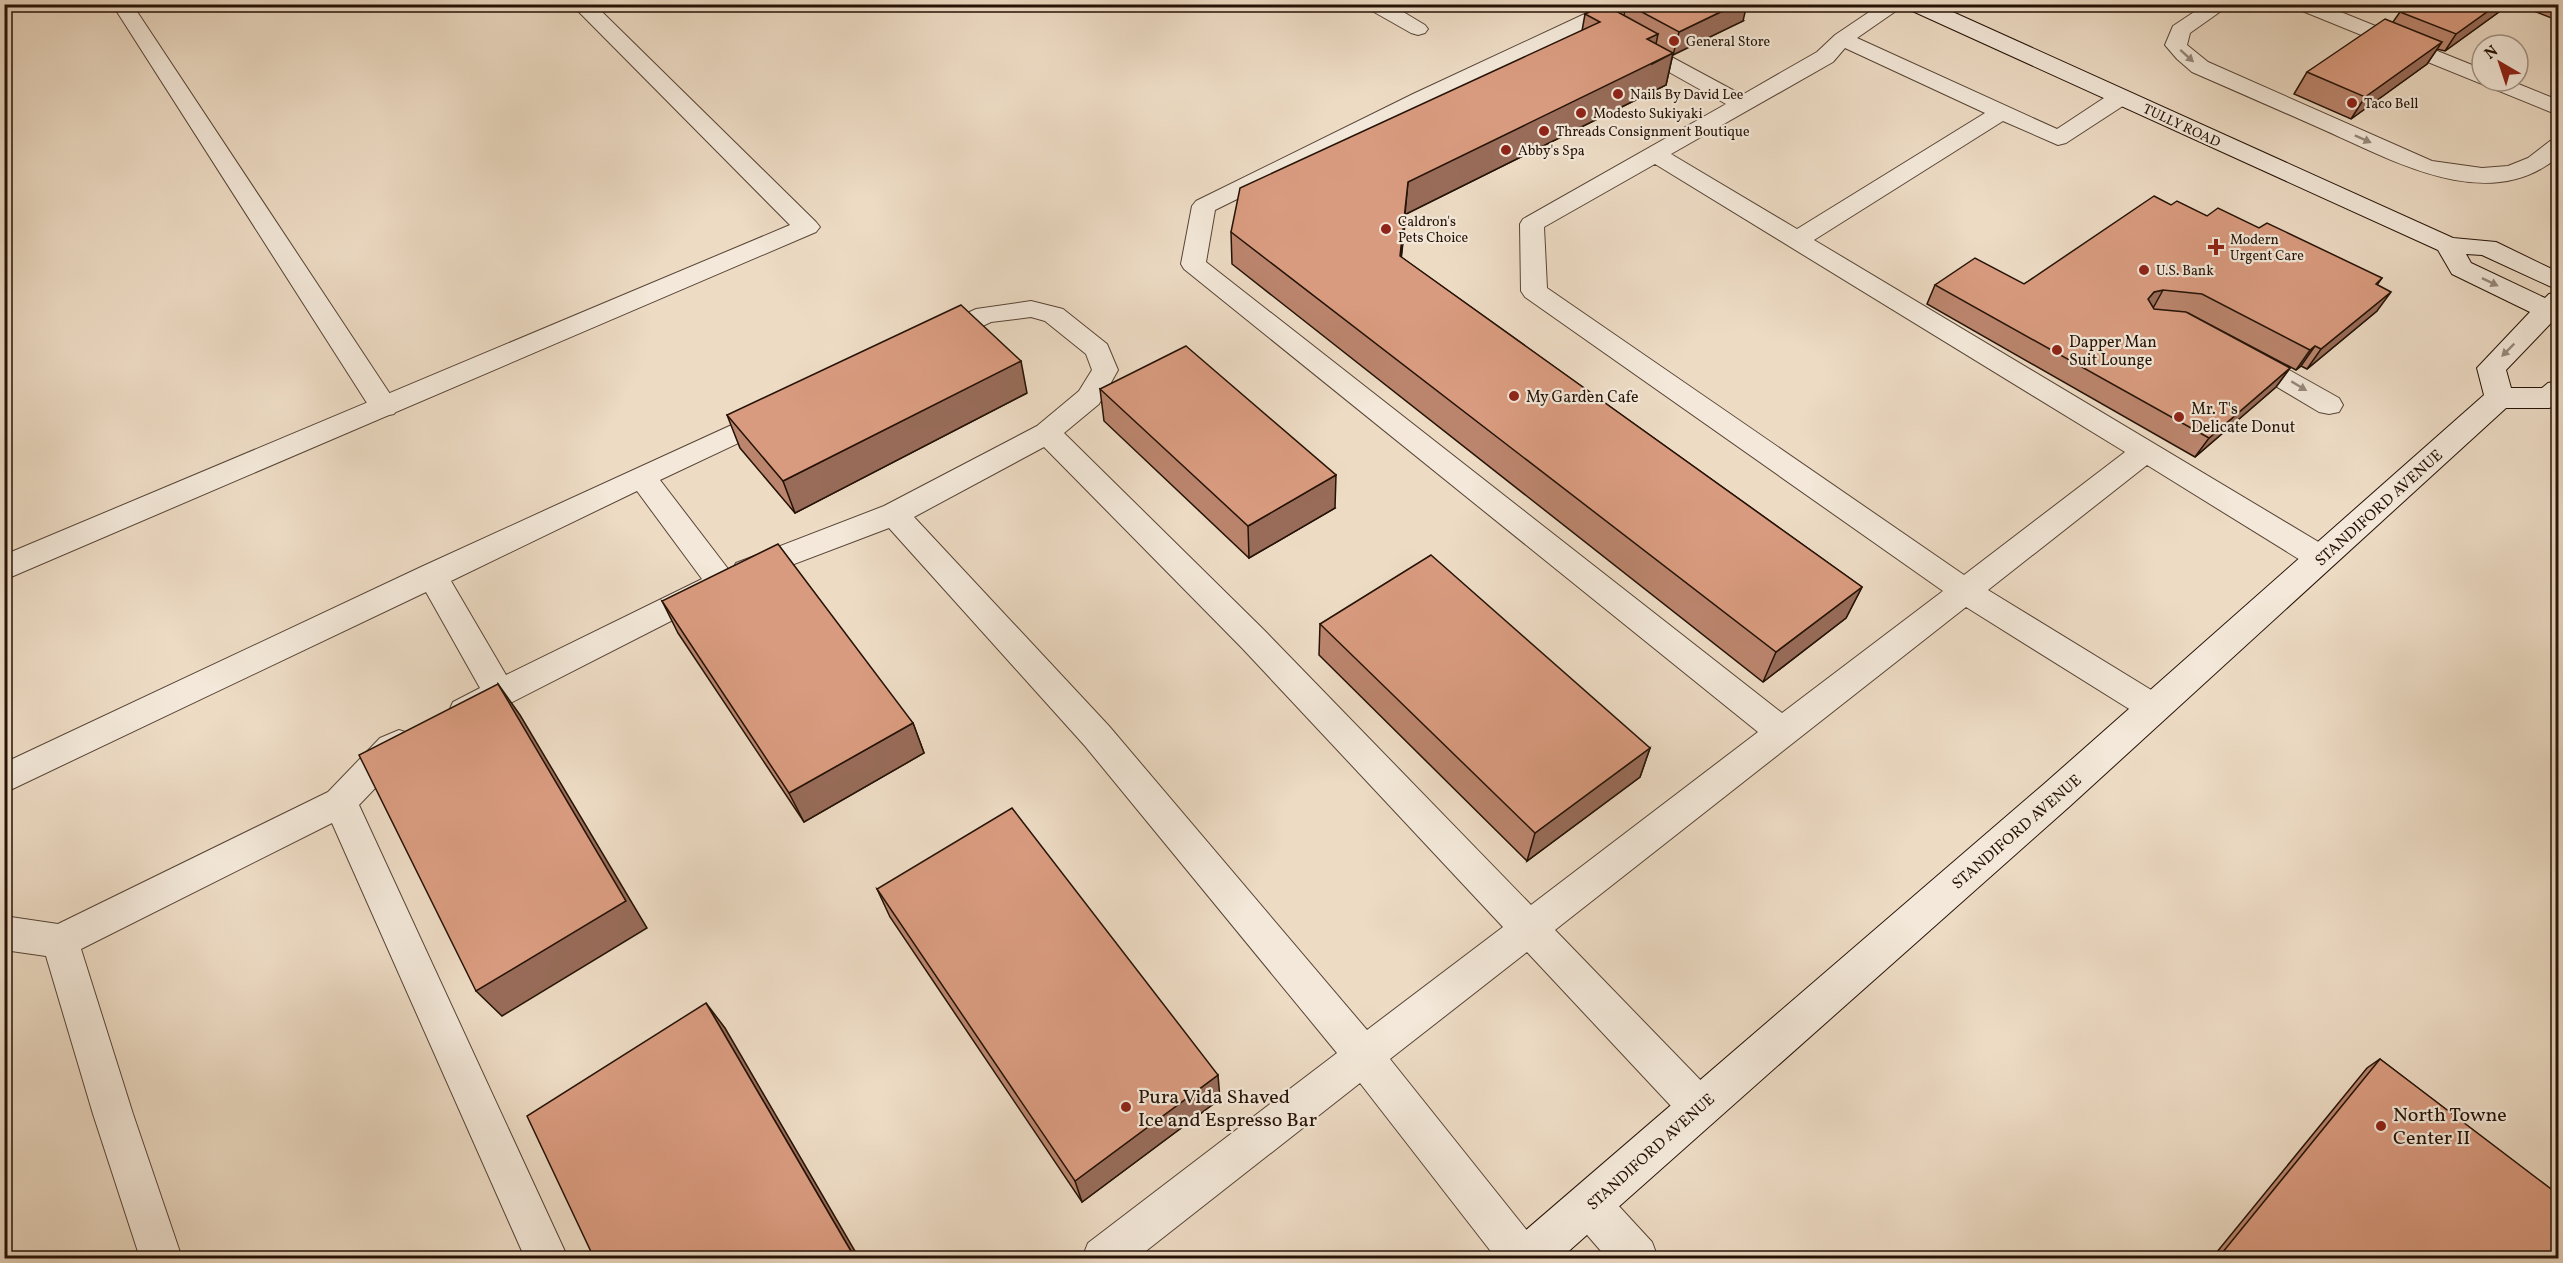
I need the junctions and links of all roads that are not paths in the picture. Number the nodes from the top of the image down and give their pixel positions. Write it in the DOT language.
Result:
graph roads {
  1 [pos="122,4"];
  2 [pos="582,4"];
  3 [pos="1374,4"];
  4 [pos="1624,4"];
  5 [pos="1896,4"];
  6 [pos="1916,4"];
  7 [pos="2221,4"];
  8 [pos="2302,4"];
  9 [pos="1590,21"];
  10 [pos="1418,29"];
  11 [pos="1842,39"];
  12 [pos="2470,72"];
  13 [pos="2522,93"];
  14 [pos="2121,97"];
  15 [pos="1743,105"];
  16 [pos="2559,108"];
  17 [pos="2001,112"];
  18 [pos="2559,146"];
  19 [pos="1655,154"];
  20 [pos="1796,240"];
  21 [pos="2448,245"];
  22 [pos="2559,282"];
  23 [pos="2555,308"];
  24 [pos="2228,347"];
  25 [pos="910,350"];
  26 [pos="2559,390"];
  27 [pos="2499,398"];
  28 [pos="2329,405"];
  29 [pos="792,406"];
  30 [pos="384,407"];
  31 [pos="1047,433"];
  32 [pos="2146,451"];
  33 [pos="642,477"];
  34 [pos="894,514"];
  35 [pos="2321,558"];
  36 [pos="4,568"];
  37 [pos="432,575"];
  38 [pos="721,582"];
  39 [pos="1965,591"];
  40 [pos="498,693"];
  41 [pos="2154,708"];
  42 [pos="1782,732"];
  43 [pos="4,779"];
  44 [pos="340,802"];
  45 [pos="1529,928"];
  46 [pos="4,933"];
  47 [pos="60,941"];
  48 [pos="1365,1058"];
  49 [pos="1698,1107"];
  50 [pos="1590,1206"];
  51 [pos="161,1258"];
  52 [pos="547,1258"];
  53 [pos="1103,1258"];
  54 [pos="1522,1258"];
  55 [pos="1528,1258"];
  56 [pos="1636,1258"];
  1 -- 30 [label="lane"];
  2 -- 30 [label="main road"];
  3 -- 10 [label="lane"];
  4 -- 9 [label="lane"];
  5 -- 11 [label="lane"];
  6 -- 14 [label="main road, TULLY ROAD"];
  7 -- 18 [label="lane, one-way"];
  8 -- 12 [label="lane"];
  9 -- 15 [label="lane"];
  9 -- 42 [label="lane"];
  11 -- 15 [label="lane"];
  11 -- 17 [label="lane"];
  13 -- 16 [label="lane"];
  14 -- 17 [label="lane"];
  14 -- 21 [label="main road, TULLY ROAD"];
  15 -- 19 [label="lane"];
  17 -- 20 [label="lane"];
  19 -- 20 [label="lane"];
  19 -- 39 [label="lane"];
  20 -- 32 [label="lane"];
  21 -- 22 [label="main road, TULLY ROAD"];
  21 -- 23 [label="main road, one-way"];
  23 -- 27 [label="main road, one-way"];
  24 -- 28 [label="lane, one-way"];
  25 -- 31 [label="lane"];
  26 -- 27 [label="main road"];
  27 -- 35 [label="main road, STANDIFORD AVENUE"];
  29 -- 33 [label="lane"];
  30 -- 36 [label="main road"];
  31 -- 34 [label="lane"];
  31 -- 45 [label="lane"];
  32 -- 35 [label="lane"];
  32 -- 39 [label="lane"];
  33 -- 37 [label="lane"];
  33 -- 38 [label="lane"];
  34 -- 38 [label="lane"];
  34 -- 48 [label="lane"];
  35 -- 41 [label="main road, STANDIFORD AVENUE"];
  37 -- 40 [label="lane"];
  37 -- 43 [label="lane"];
  38 -- 40 [label="lane"];
  39 -- 41 [label="lane"];
  39 -- 42 [label="lane"];
  40 -- 44 [label="lane"];
  41 -- 49 [label="main road, STANDIFORD AVENUE"];
  42 -- 45 [label="lane"];
  44 -- 47 [label="lane"];
  44 -- 52 [label="lane"];
  45 -- 48 [label="lane"];
  45 -- 49 [label="lane"];
  46 -- 47 [label="lane"];
  47 -- 51 [label="lane"];
  48 -- 53 [label="lane"];
  48 -- 54 [label="lane"];
  49 -- 50 [label="main road, STANDIFORD AVENUE"];
  50 -- 55 [label="main road, STANDIFORD AVENUE"];
  50 -- 56 [label="main road"];
}
